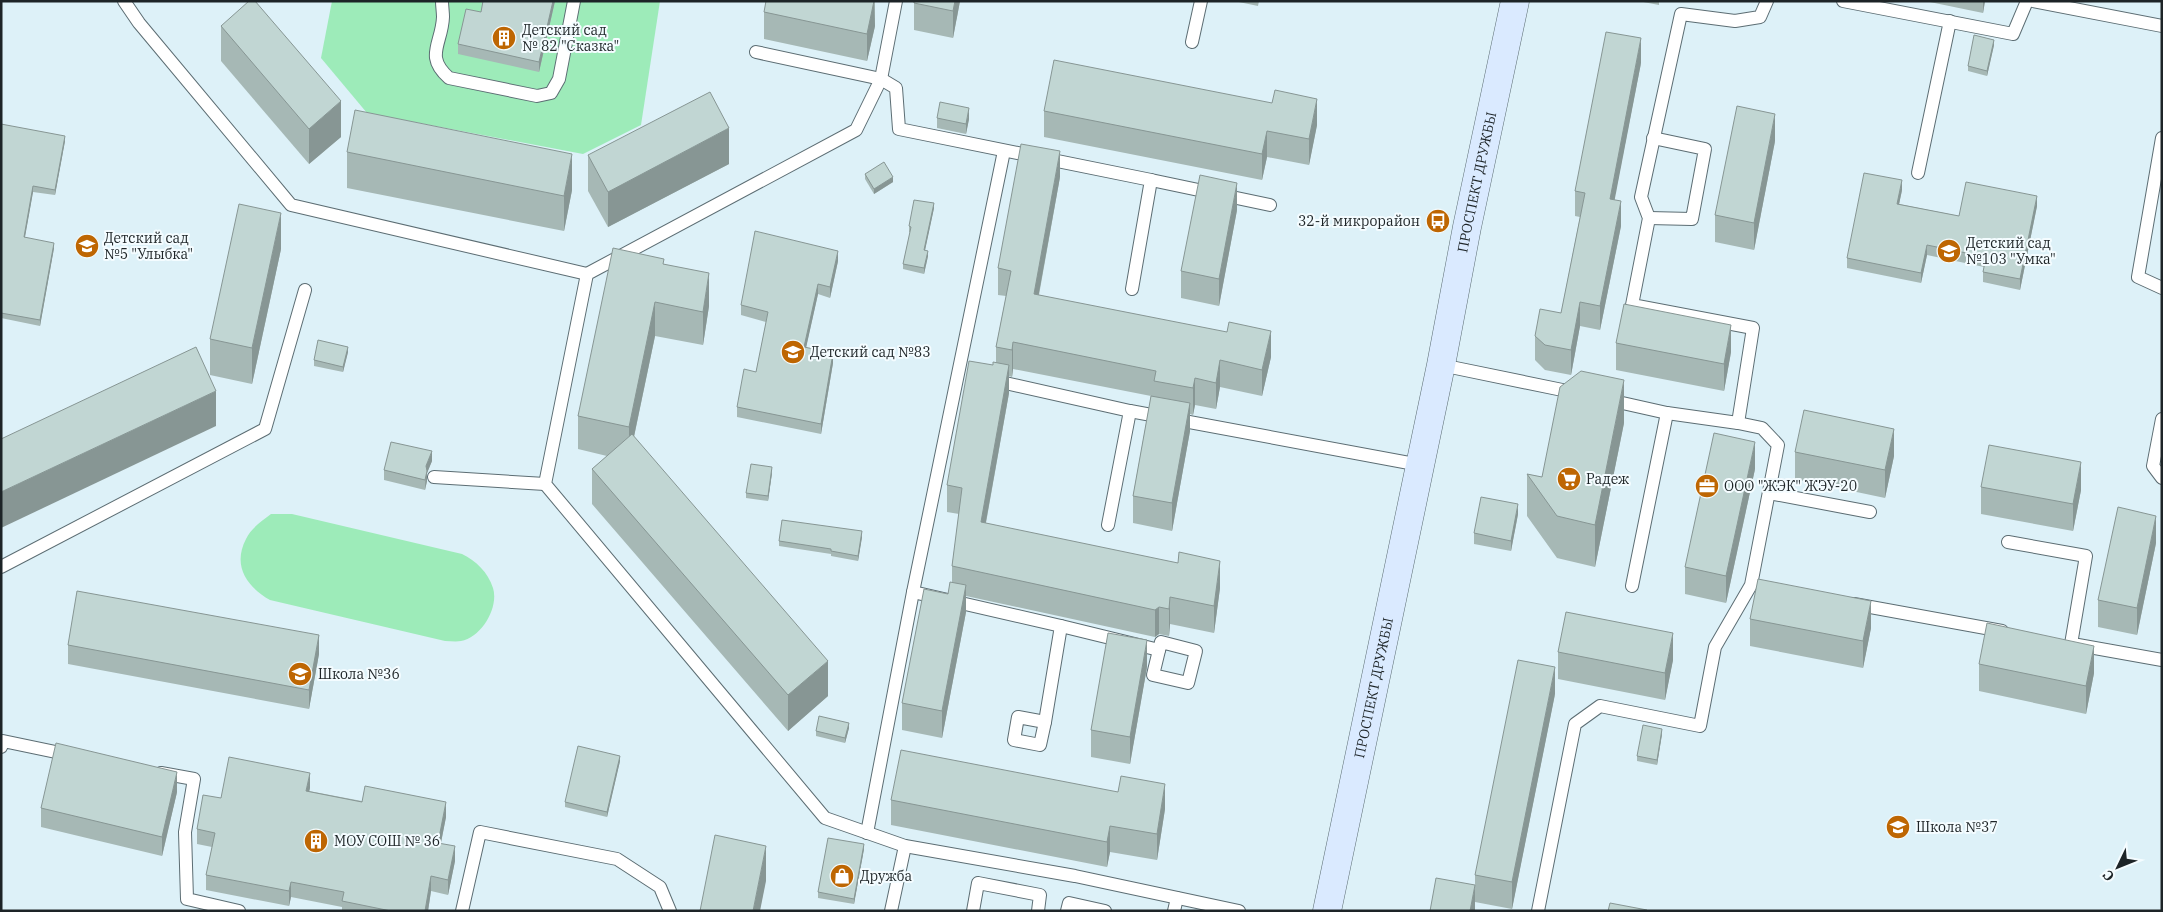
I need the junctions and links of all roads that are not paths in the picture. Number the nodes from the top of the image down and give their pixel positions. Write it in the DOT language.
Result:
graph roads {
  1 [pos="124,1"];
  2 [pos="442,1"];
  3 [pos="574,1"];
  4 [pos="896,1"];
  5 [pos="1201,1"];
  6 [pos="1515,1"];
  7 [pos="1767,1"];
  8 [pos="1843,1"];
  9 [pos="2027,1"];
  10 [pos="2034,1"];
  11 [pos="1950,21"];
  12 [pos="2162,26"];
  13 [pos="1192,42"];
  14 [pos="756,52"];
  15 [pos="881,79"];
  16 [pos="1653,138"];
  17 [pos="2162,138"];
  18 [pos="1004,151"];
  19 [pos="1918,174"];
  20 [pos="1152,180"];
  21 [pos="1270,205"];
  22 [pos="1649,218"];
  23 [pos="587,274"];
  24 [pos="2162,288"];
  25 [pos="1132,289"];
  26 [pos="305,290"];
  27 [pos="1441,365"];
  28 [pos="968,375"];
  29 [pos="1130,411"];
  30 [pos="1667,413"];
  31 [pos="2162,418"];
  32 [pos="1738,423"];
  33 [pos="1420,465"];
  34 [pos="434,477"];
  35 [pos="2162,478"];
  36 [pos="545,484"];
  37 [pos="1769,493"];
  38 [pos="1870,512"];
  39 [pos="1108,524"];
  40 [pos="2008,542"];
  41 [pos="1,567"];
  42 [pos="1632,586"];
  43 [pos="913,592"];
  44 [pos="1838,601"];
  45 [pos="1061,626"];
  46 [pos="2013,634"];
  47 [pos="1159,650"];
  48 [pos="2162,660"];
  49 [pos="1045,722"];
  50 [pos="1,747"];
  51 [pos="82,757"];
  52 [pos="147,770"];
  53 [pos="867,834"];
  54 [pos="905,846"];
  55 [pos="1036,870"];
  56 [pos="1030,892"];
  57 [pos="1176,904"];
  58 [pos="239,911"];
  59 [pos="462,911"];
  60 [pos="670,911"];
  61 [pos="891,911"];
  62 [pos="973,911"];
  63 [pos="1038,911"];
  64 [pos="1067,911"];
  65 [pos="1106,911"];
  66 [pos="1239,911"];
  67 [pos="1327,911"];
  68 [pos="1538,911"];
  1 -- 23 [label="lane"];
  2 -- 3 [label="lane"];
  4 -- 15 [label="lane"];
  5 -- 13 [label="lane"];
  6 -- 27 [label="street, ПРОСПЕКТ ДРУЖБЫ"];
  7 -- 16 [label="lane"];
  8 -- 11 [label="lane"];
  9 -- 11 [label="lane"];
  10 -- 12 [label="lane"];
  11 -- 19 [label="lane"];
  14 -- 15 [label="lane"];
  15 -- 18 [label="lane"];
  15 -- 23 [label="lane"];
  16 -- 22 [label="lane"];
  16 -- 22 [label="lane"];
  17 -- 24 [label="lane"];
  18 -- 20 [label="lane"];
  18 -- 28 [label="lane"];
  20 -- 21 [label="lane"];
  20 -- 25 [label="lane"];
  22 -- 32 [label="lane"];
  23 -- 36 [label="lane"];
  26 -- 41 [label="lane"];
  27 -- 30 [label="lane"];
  27 -- 33 [label="street, ПРОСПЕКТ ДРУЖБЫ"];
  28 -- 29 [label="lane"];
  28 -- 43 [label="lane"];
  29 -- 33 [label="lane"];
  29 -- 39 [label="lane"];
  30 -- 32 [label="lane"];
  30 -- 42 [label="lane"];
  31 -- 35 [label="lane"];
  32 -- 37 [label="lane"];
  33 -- 67 [label="street, ПРОСПЕКТ ДРУЖБЫ"];
  34 -- 36 [label="lane"];
  36 -- 53 [label="lane"];
  37 -- 38 [label="lane"];
  37 -- 68 [label="lane"];
  40 -- 48 [label="lane"];
  43 -- 45 [label="lane"];
  43 -- 53 [label="lane"];
  44 -- 46 [label="lane"];
  45 -- 47 [label="lane"];
  45 -- 49 [label="lane"];
  50 -- 51 [label="lane"];
  52 -- 58 [label="lane"];
  53 -- 54 [label="lane"];
  54 -- 55 [label="lane"];
  54 -- 61 [label="lane"];
  55 -- 56 [label="lane"];
  55 -- 57 [label="lane"];
  56 -- 62 [label="lane"];
  56 -- 63 [label="lane"];
  57 -- 66 [label="lane"];
  59 -- 60 [label="lane"];
  64 -- 65 [label="lane"];
}
